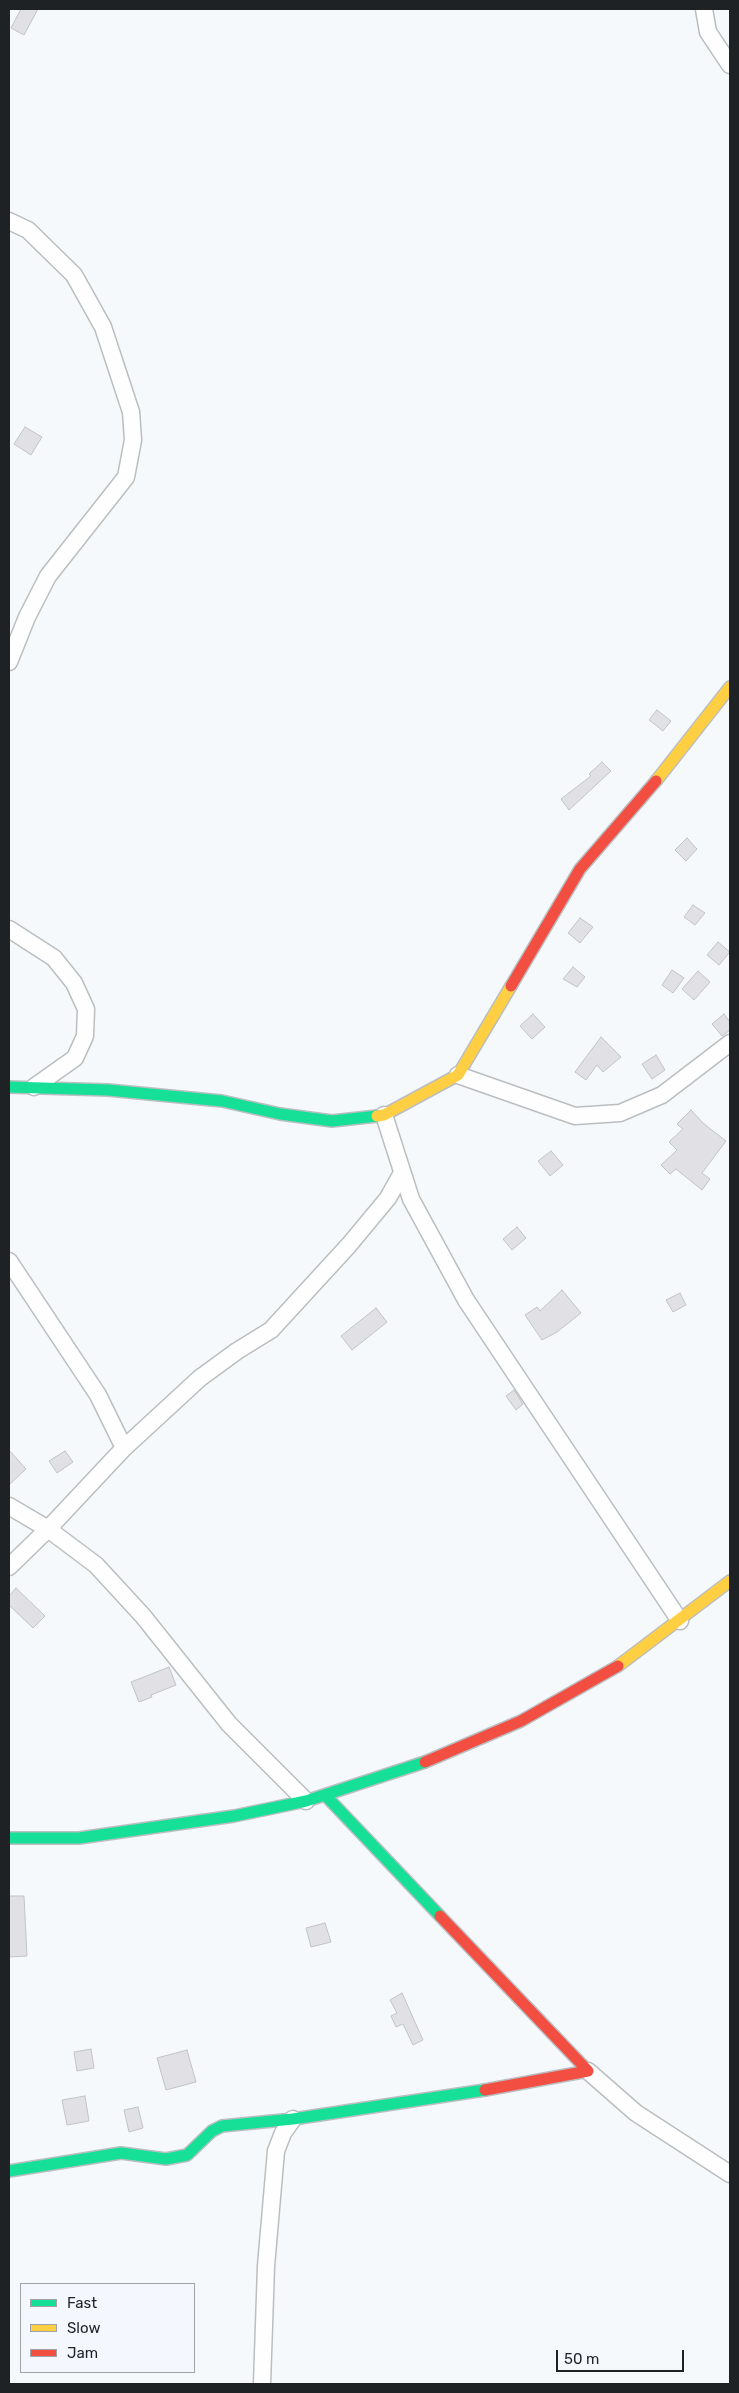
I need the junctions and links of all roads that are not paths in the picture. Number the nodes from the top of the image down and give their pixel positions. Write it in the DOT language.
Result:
graph roads {
  1 [pos="704,9"];
  2 [pos="730,65"];
  3 [pos="9,221"];
  4 [pos="9,662"];
  5 [pos="730,687"];
  6 [pos="9,928"];
  7 [pos="730,1043"];
  8 [pos="458,1075"];
  9 [pos="31,1086"];
  10 [pos="9,1087"];
  11 [pos="9,1102"];
  12 [pos="384,1115"];
  13 [pos="402,1173"];
  14 [pos="9,1261"];
  15 [pos="124,1448"];
  16 [pos="9,1506"];
  17 [pos="48,1529"];
  18 [pos="9,1567"];
  19 [pos="730,1581"];
  20 [pos="680,1621"];
  21 [pos="325,1795"];
  22 [pos="306,1801"];
  23 [pos="9,1838"];
  24 [pos="588,2071"];
  25 [pos="294,2118"];
  26 [pos="9,2170"];
  27 [pos="730,2174"];
  28 [pos="262,2384"];
  1 -- 2 [label="street"];
  3 -- 4 [label="street"];
  5 -- 8 [label="street"];
  6 -- 9 [label="street"];
  7 -- 8 [label="street"];
  8 -- 12 [label="street"];
  9 -- 10 [label="street"];
  9 -- 11 [label="street"];
  9 -- 12 [label="street"];
  12 -- 13 [label="street"];
  13 -- 15 [label="street"];
  13 -- 20 [label="street"];
  14 -- 15 [label="street"];
  15 -- 17 [label="street"];
  16 -- 17 [label="street"];
  17 -- 18 [label="street"];
  17 -- 22 [label="street"];
  19 -- 20 [label="street"];
  20 -- 21 [label="street"];
  21 -- 22 [label="street"];
  21 -- 24 [label="street"];
  22 -- 23 [label="street"];
  24 -- 25 [label="street"];
  24 -- 27 [label="street"];
  25 -- 26 [label="street"];
  25 -- 28 [label="street"];
}
